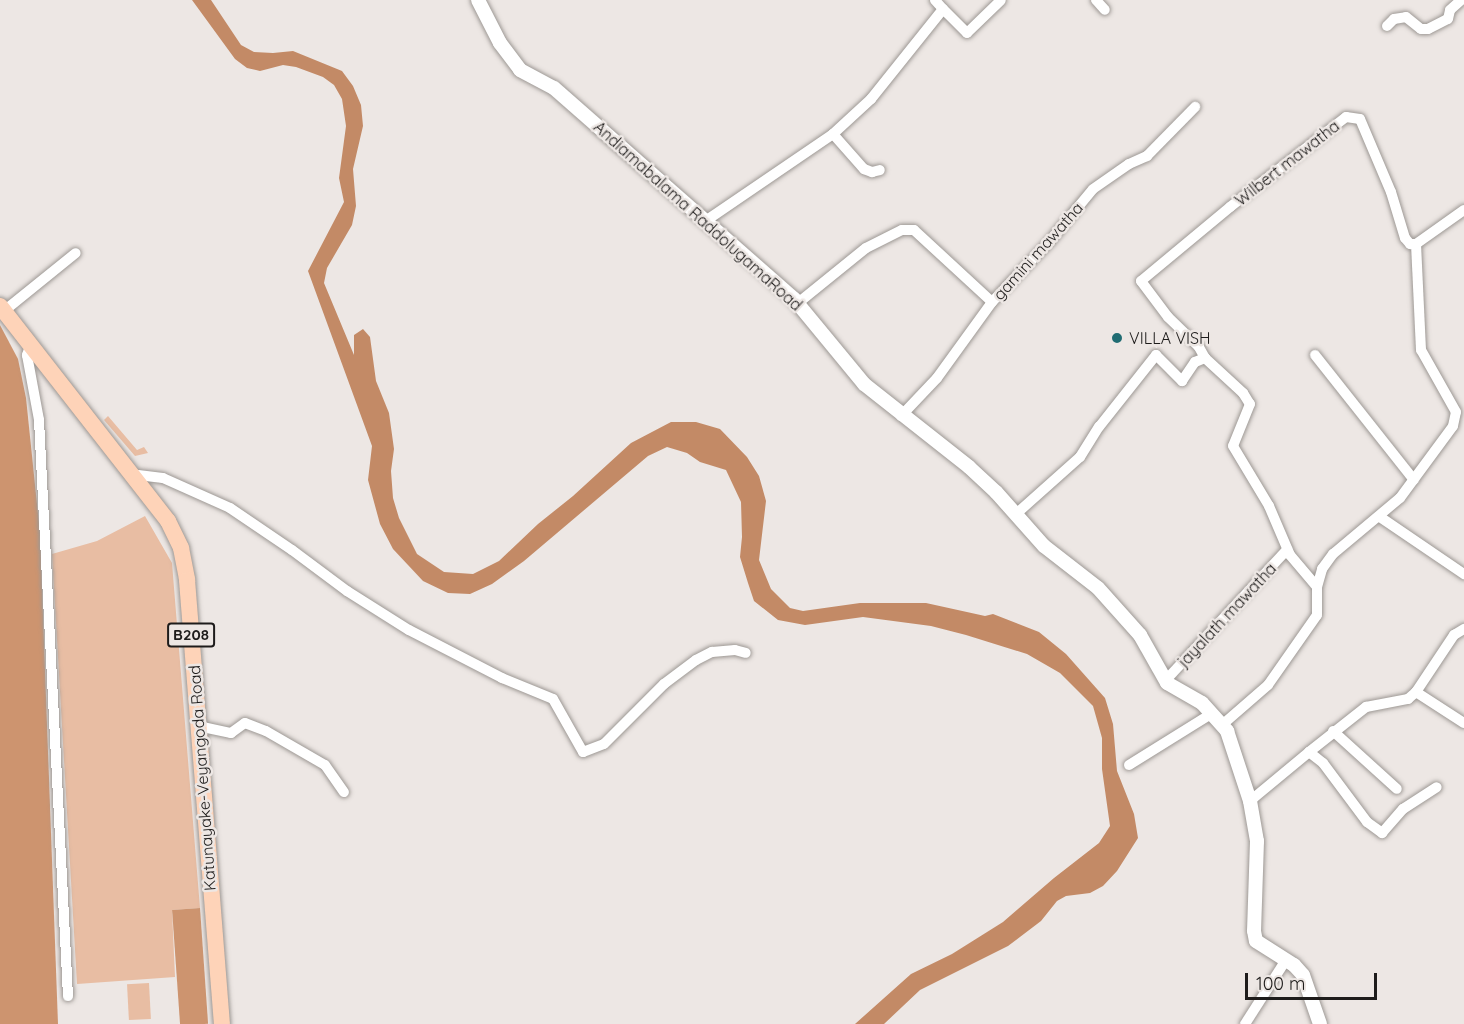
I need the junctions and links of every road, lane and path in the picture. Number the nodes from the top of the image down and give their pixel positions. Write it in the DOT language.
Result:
graph roads {
  1 [pos="478,0"];
  2 [pos="935,0"];
  3 [pos="1001,0"];
  4 [pos="1096,0"];
  5 [pos="1461,0"];
  6 [pos="943,9"];
  7 [pos="1105,10"];
  8 [pos="1387,26"];
  9 [pos="1195,107"];
  10 [pos="833,134"];
  11 [pos="880,170"];
  12 [pos="1464,210"];
  13 [pos="704,222"];
  14 [pos="1416,244"];
  15 [pos="76,253"];
  16 [pos="992,302"];
  17 [pos="798,303"];
  18 [pos="2,308"];
  19 [pos="31,344"];
  20 [pos="1315,355"];
  21 [pos="1205,358"];
  22 [pos="901,416"];
  23 [pos="129,474"];
  24 [pos="1414,480"];
  25 [pos="1016,514"];
  26 [pos="1380,517"];
  27 [pos="1287,550"];
  28 [pos="1464,574"];
  29 [pos="1317,587"];
  30 [pos="1464,629"];
  31 [pos="746,653"];
  32 [pos="1166,680"];
  33 [pos="1416,692"];
  34 [pos="1211,714"];
  35 [pos="1464,723"];
  36 [pos="1222,725"];
  37 [pos="198,726"];
  38 [pos="1333,731"];
  39 [pos="1309,752"];
  40 [pos="1129,765"];
  41 [pos="1437,787"];
  42 [pos="1397,789"];
  43 [pos="344,792"];
  44 [pos="1250,801"];
  45 [pos="1286,960"];
  46 [pos="69,996"];
  47 [pos="222,1024"];
  48 [pos="1245,1024"];
  49 [pos="1320,1024"];
  1 -- 13 [label="street, Andiamabalama RaddolugamaRoad"];
  2 -- 6 [label="street"];
  3 -- 6 [label="street"];
  4 -- 7 [label="street"];
  5 -- 8 [label="street"];
  6 -- 10 [label="street"];
  9 -- 16 [label="street, gamini mawatha"];
  10 -- 11 [label="street"];
  10 -- 13 [label="street"];
  12 -- 14 [label="street"];
  13 -- 17 [label="street, Andiamabalama RaddolugamaRoad"];
  14 -- 21 [label="street, Wilbert mawatha"];
  14 -- 24 [label="street"];
  15 -- 18 [label="street"];
  16 -- 17 [label="street"];
  16 -- 22 [label="street, gamini mawatha"];
  17 -- 22 [label="street, Andiamabalama RaddolugamaRoad"];
  18 -- 19 [label="main road, Katunayake-Veyangoda Road / B208"];
  19 -- 23 [label="main road, Katunayake-Veyangoda Road / B208"];
  19 -- 46 [label="street"];
  20 -- 24 [label="street"];
  21 -- 25 [label="street"];
  21 -- 27 [label="street"];
  22 -- 25 [label="street, Andiamabalama RaddolugamaRoad"];
  23 -- 31 [label="street"];
  23 -- 37 [label="main road, Katunayake-Veyangoda Road / B208"];
  24 -- 26 [label="street"];
  25 -- 32 [label="street, Andiamabalama RaddolugamaRoad"];
  26 -- 28 [label="street"];
  26 -- 29 [label="street"];
  27 -- 29 [label="street"];
  27 -- 32 [label="street, jayalath mawatha"];
  29 -- 36 [label="street"];
  30 -- 33 [label="street"];
  32 -- 34 [label="street, Andiamabalama RaddolugamaRoad"];
  33 -- 35 [label="street"];
  33 -- 38 [label="street"];
  34 -- 36 [label="street, Andiamabalama RaddolugamaRoad"];
  34 -- 40 [label="street"];
  36 -- 44 [label="street, Andiamabalama RaddolugamaRoad"];
  37 -- 43 [label="street"];
  37 -- 47 [label="main road, Katunayake-Veyangoda Road / B208"];
  38 -- 39 [label="street"];
  38 -- 42 [label="street"];
  39 -- 41 [label="street"];
  39 -- 44 [label="street"];
  44 -- 45 [label="street, Andiamabalama RaddolugamaRoad"];
  45 -- 48 [label="street"];
  45 -- 49 [label="street, Andiamabalama RaddolugamaRoad"];
}
